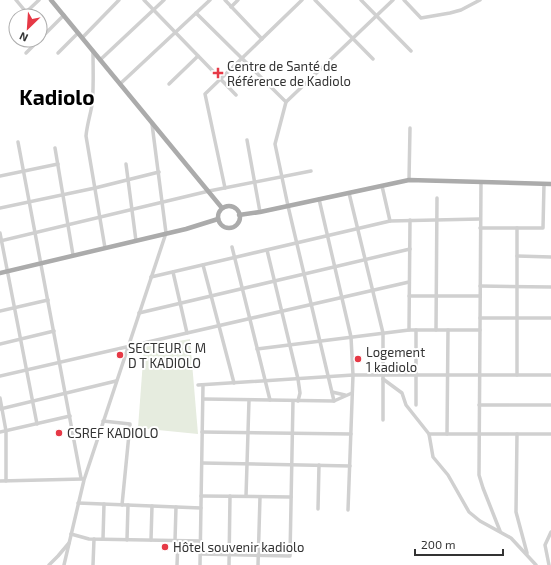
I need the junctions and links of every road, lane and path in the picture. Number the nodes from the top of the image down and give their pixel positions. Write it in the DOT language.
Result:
graph roads {
  1 [pos="16,0"];
  2 [pos="40,0"];
  3 [pos="51,0"];
  4 [pos="119,0"];
  5 [pos="144,0"];
  6 [pos="164,0"];
  7 [pos="210,0"];
  8 [pos="225,0"];
  9 [pos="238,0"];
  10 [pos="302,0"];
  11 [pos="315,0"];
  12 [pos="361,0"];
  13 [pos="393,0"];
  14 [pos="404,0"];
  15 [pos="480,0"];
  16 [pos="231,7"];
  17 [pos="23,8"];
  18 [pos="31,8"];
  19 [pos="154,10"];
  20 [pos="196,13"];
  21 [pos="64,15"];
  22 [pos="376,16"];
  23 [pos="48,30"];
  24 [pos="175,32"];
  25 [pos="78,33"];
  26 [pos="82,38"];
  27 [pos="352,38"];
  28 [pos="262,39"];
  29 [pos="31,48"];
  30 [pos="93,51"];
  31 [pos="411,51"];
  32 [pos="26,53"];
  33 [pos="58,53"];
  34 [pos="198,56"];
  35 [pos="242,58"];
  36 [pos="373,59"];
  37 [pos="100,60"];
  38 [pos="221,79"];
  39 [pos="120,84"];
  40 [pos="169,84"];
  41 [pos="236,95"];
  42 [pos="286,102"];
  43 [pos="152,122"];
  44 [pos="410,128"];
  45 [pos="247,140"];
  46 [pos="18,142"];
  47 [pos="55,148"];
  48 [pos="58,164"];
  49 [pos="126,164"];
  50 [pos="24,171"];
  51 [pos="311,171"];
  52 [pos="158,172"];
  53 [pos="0,176"];
  54 [pos="282,177"];
  55 [pos="128,180"];
  56 [pos="409,180"];
  57 [pos="255,182"];
  58 [pos="481,182"];
  59 [pos="544,184"];
  60 [pos="551,184"];
  61 [pos="382,186"];
  62 [pos="95,188"];
  63 [pos="225,188"];
  64 [pos="209,192"];
  65 [pos="349,193"];
  66 [pos="63,195"];
  67 [pos="437,198"];
  68 [pos="319,199"];
  69 [pos="29,201"];
  70 [pos="162,203"];
  71 [pos="288,206"];
  72 [pos="0,208"];
  73 [pos="222,208"];
  74 [pos="132,210"];
  75 [pos="260,212"];
  76 [pos="239,215"];
  77 [pos="100,218"];
  78 [pos="480,218"];
  79 [pos="218,219"];
  80 [pos="410,220"];
  81 [pos="436,220"];
  82 [pos="390,221"];
  83 [pos="68,225"];
  84 [pos="358,228"];
  85 [pos="480,228"];
  86 [pos="517,228"];
  87 [pos="0,233"];
  88 [pos="35,233"];
  89 [pos="166,234"];
  90 [pos="327,236"];
  91 [pos="1,241"];
  92 [pos="136,241"];
  93 [pos="296,243"];
  94 [pos="232,247"];
  95 [pos="105,248"];
  96 [pos="267,250"];
  97 [pos="410,250"];
  98 [pos="74,255"];
  99 [pos="517,256"];
  100 [pos="551,257"];
  101 [pos="234,258"];
  102 [pos="365,260"];
  103 [pos="41,263"];
  104 [pos="204,265"];
  105 [pos="335,267"];
  106 [pos="7,271"];
  107 [pos="0,272"];
  108 [pos="172,272"];
  109 [pos="304,274"];
  110 [pos="151,277"];
  111 [pos="275,281"];
  112 [pos="409,282"];
  113 [pos="480,286"];
  114 [pos="517,286"];
  115 [pos="551,287"];
  116 [pos="242,289"];
  117 [pos="373,290"];
  118 [pos="212,296"];
  119 [pos="409,296"];
  120 [pos="436,296"];
  121 [pos="480,296"];
  122 [pos="342,297"];
  123 [pos="48,300"];
  124 [pos="180,303"];
  125 [pos="311,304"];
  126 [pos="14,308"];
  127 [pos="0,311"];
  128 [pos="282,311"];
  129 [pos="139,313"];
  130 [pos="250,318"];
  131 [pos="480,318"];
  132 [pos="517,318"];
  133 [pos="551,318"];
  134 [pos="219,325"];
  135 [pos="408,330"];
  136 [pos="416,330"];
  137 [pos="436,330"];
  138 [pos="448,330"];
  139 [pos="480,330"];
  140 [pos="54,332"];
  141 [pos="186,333"];
  142 [pos="383,333"];
  143 [pos="351,337"];
  144 [pos="20,339"];
  145 [pos="320,341"];
  146 [pos="0,344"];
  147 [pos="290,345"];
  148 [pos="128,346"];
  149 [pos="257,349"];
  150 [pos="59,362"];
  151 [pos="26,370"];
  152 [pos="354,375"];
  153 [pos="416,375"];
  154 [pos="447,375"];
  155 [pos="480,375"];
  156 [pos="517,375"];
  157 [pos="551,375"];
  158 [pos="0,376"];
  159 [pos="328,376"];
  160 [pos="383,377"];
  161 [pos="298,378"];
  162 [pos="265,381"];
  163 [pos="116,382"];
  164 [pos="234,383"];
  165 [pos="198,385"];
  166 [pos="203,385"];
  167 [pos="332,392"];
  168 [pos="352,393"];
  169 [pos="65,394"];
  170 [pos="346,396"];
  171 [pos="0,398"];
  172 [pos="203,399"];
  173 [pos="249,400"];
  174 [pos="270,400"];
  175 [pos="33,401"];
  176 [pos="293,401"];
  177 [pos="298,401"];
  178 [pos="334,401"];
  179 [pos="352,401"];
  180 [pos="416,405"];
  181 [pos="479,405"];
  182 [pos="551,405"];
  183 [pos="1,409"];
  184 [pos="70,416"];
  185 [pos="103,420"];
  186 [pos="384,420"];
  187 [pos="37,424"];
  188 [pos="6,431"];
  189 [pos="0,432"];
  190 [pos="202,432"];
  191 [pos="248,433"];
  192 [pos="292,433"];
  193 [pos="351,434"];
  194 [pos="428,434"];
  195 [pos="447,434"];
  196 [pos="479,434"];
  197 [pos="517,434"];
  198 [pos="551,434"];
  199 [pos="202,463"];
  200 [pos="247,464"];
  201 [pos="292,465"];
  202 [pos="319,465"];
  203 [pos="350,466"];
  204 [pos="82,479"];
  205 [pos="0,481"];
  206 [pos="6,481"];
  207 [pos="201,496"];
  208 [pos="230,496"];
  209 [pos="246,496"];
  210 [pos="260,496"];
  211 [pos="291,497"];
  212 [pos="78,503"];
  213 [pos="104,504"];
  214 [pos="122,505"];
  215 [pos="128,505"];
  216 [pos="152,506"];
  217 [pos="176,507"];
  218 [pos="201,508"];
  219 [pos="318,509"];
  220 [pos="348,510"];
  221 [pos="500,531"];
  222 [pos="551,532"];
  223 [pos="71,534"];
  224 [pos="94,539"];
  225 [pos="103,539"];
  226 [pos="127,540"];
  227 [pos="151,540"];
  228 [pos="177,541"];
  229 [pos="201,541"];
  230 [pos="69,542"];
  231 [pos="201,554"];
  232 [pos="527,554"];
  233 [pos="230,555"];
  234 [pos="258,556"];
  235 [pos="49,565"];
  236 [pos="65,565"];
  237 [pos="94,565"];
  238 [pos="178,565"];
  239 [pos="200,565"];
  240 [pos="229,565"];
  241 [pos="258,565"];
  242 [pos="536,565"];
  243 [pos="549,565"];
  1 -- 17 [label="street"];
  2 -- 18 [label="street"];
  3 -- 21 [label="main road"];
  4 -- 26 [label="street"];
  5 -- 19 [label="street"];
  6 -- 19 [label="street"];
  7 -- 20 [label="street"];
  8 -- 16 [label="street"];
  9 -- 16 [label="street"];
  10 -- 28 [label="street"];
  11 -- 27 [label="street"];
  12 -- 22 [label="street"];
  13 -- 22 [label="street"];
  14 -- 15 [label="street"];
  16 -- 28 [label="street"];
  19 -- 24 [label="street"];
  19 -- 37 [label="street"];
  20 -- 24 [label="street"];
  20 -- 35 [label="street"];
  21 -- 23 [label="street"];
  21 -- 25 [label="main road"];
  22 -- 27 [label="street"];
  22 -- 31 [label="street"];
  24 -- 34 [label="street"];
  24 -- 39 [label="street"];
  25 -- 26 [label="main road"];
  25 -- 33 [label="street"];
  26 -- 30 [label="main road"];
  27 -- 36 [label="street"];
  27 -- 42 [label="street"];
  28 -- 35 [label="street"];
  29 -- 32 [label="street"];
  30 -- 37 [label="main road"];
  30 -- 62 [label="street"];
  34 -- 38 [label="street"];
  34 -- 40 [label="street"];
  35 -- 38 [label="street"];
  35 -- 42 [label="street"];
  37 -- 39 [label="main road"];
  38 -- 41 [label="street"];
  38 -- 63 [label="street"];
  39 -- 43 [label="main road"];
  42 -- 54 [label="street"];
  43 -- 52 [label="street"];
  43 -- 64 [label="main road"];
  44 -- 56 [label="street"];
  45 -- 57 [label="street"];
  46 -- 50 [label="street"];
  47 -- 48 [label="street"];
  48 -- 50 [label="street"];
  48 -- 66 [label="street"];
  49 -- 55 [label="street"];
  50 -- 53 [label="street"];
  50 -- 69 [label="street"];
  51 -- 54 [label="street"];
  52 -- 55 [label="street"];
  52 -- 70 [label="street"];
  54 -- 57 [label="street"];
  54 -- 71 [label="street"];
  55 -- 62 [label="street"];
  55 -- 74 [label="street"];
  56 -- 58 [label="main road"];
  56 -- 61 [label="main road"];
  57 -- 63 [label="street"];
  57 -- 75 [label="street"];
  58 -- 59 [label="main road"];
  58 -- 78 [label="street"];
  59 -- 60 [label="main road"];
  59 -- 86 [label="street"];
  61 -- 65 [label="main road"];
  61 -- 82 [label="street"];
  62 -- 66 [label="street"];
  62 -- 77 [label="street"];
  63 -- 64 [label="street"];
  64 -- 70 [label="street"];
  64 -- 73 [label="main road"];
  65 -- 68 [label="main road"];
  65 -- 84 [label="street"];
  66 -- 69 [label="street"];
  66 -- 83 [label="street"];
  67 -- 81 [label="street"];
  68 -- 71 [label="main road"];
  68 -- 90 [label="street"];
  69 -- 72 [label="street"];
  69 -- 88 [label="street"];
  70 -- 74 [label="street"];
  70 -- 89 [label="street"];
  71 -- 75 [label="main road"];
  71 -- 93 [label="street"];
  73 -- 76 [label="main road"];
  73 -- 79 [label="main road"];
  74 -- 77 [label="street"];
  74 -- 92 [label="street"];
  75 -- 76 [label="main road"];
  76 -- 79 [label="main road"];
  77 -- 83 [label="street"];
  77 -- 95 [label="street"];
  78 -- 81 [label="street"];
  78 -- 85 [label="street"];
  79 -- 89 [label="main road"];
  80 -- 81 [label="street"];
  80 -- 82 [label="street"];
  80 -- 97 [label="street"];
  81 -- 120 [label="street"];
  82 -- 84 [label="street"];
  83 -- 88 [label="street"];
  83 -- 98 [label="street"];
  84 -- 90 [label="street"];
  84 -- 102 [label="street"];
  85 -- 86 [label="street"];
  85 -- 113 [label="street"];
  86 -- 99 [label="street"];
  87 -- 91 [label="street"];
  88 -- 91 [label="street"];
  88 -- 103 [label="street"];
  89 -- 92 [label="main road"];
  89 -- 110 [label="street"];
  90 -- 93 [label="street"];
  90 -- 105 [label="street"];
  91 -- 106 [label="street"];
  92 -- 95 [label="main road"];
  93 -- 96 [label="street"];
  93 -- 109 [label="street"];
  94 -- 101 [label="street"];
  95 -- 98 [label="main road"];
  96 -- 101 [label="street"];
  96 -- 111 [label="street"];
  97 -- 102 [label="street"];
  97 -- 112 [label="street"];
  98 -- 103 [label="main road"];
  99 -- 100 [label="street"];
  99 -- 114 [label="street"];
  101 -- 104 [label="street"];
  101 -- 116 [label="street"];
  102 -- 105 [label="street"];
  102 -- 117 [label="street"];
  103 -- 106 [label="main road"];
  103 -- 123 [label="street"];
  104 -- 108 [label="street"];
  104 -- 118 [label="street"];
  105 -- 109 [label="street"];
  105 -- 122 [label="street"];
  106 -- 107 [label="main road"];
  106 -- 126 [label="street"];
  108 -- 110 [label="street"];
  108 -- 124 [label="street"];
  109 -- 111 [label="street"];
  109 -- 125 [label="street"];
  110 -- 129 [label="street"];
  111 -- 116 [label="street"];
  111 -- 128 [label="street"];
  112 -- 117 [label="street"];
  112 -- 119 [label="street"];
  113 -- 114 [label="street"];
  113 -- 121 [label="street"];
  114 -- 115 [label="street"];
  114 -- 132 [label="street"];
  116 -- 118 [label="street"];
  116 -- 130 [label="street"];
  117 -- 122 [label="street"];
  117 -- 142 [label="street"];
  118 -- 124 [label="street"];
  118 -- 134 [label="street"];
  119 -- 120 [label="street"];
  119 -- 135 [label="street"];
  120 -- 121 [label="street"];
  120 -- 137 [label="street"];
  121 -- 131 [label="street"];
  122 -- 125 [label="street"];
  122 -- 143 [label="street"];
  123 -- 126 [label="street"];
  123 -- 140 [label="street"];
  124 -- 129 [label="street"];
  124 -- 141 [label="street"];
  125 -- 128 [label="street"];
  125 -- 145 [label="street"];
  126 -- 127 [label="street"];
  126 -- 144 [label="street"];
  128 -- 130 [label="street"];
  128 -- 147 [label="street"];
  129 -- 148 [label="street"];
  130 -- 134 [label="street"];
  130 -- 149 [label="street"];
  131 -- 132 [label="street"];
  131 -- 139 [label="street"];
  132 -- 133 [label="street"];
  132 -- 156 [label="street"];
  134 -- 141 [label="street"];
  134 -- 164 [label="street"];
  135 -- 136 [label="street"];
  135 -- 142 [label="street"];
  136 -- 137 [label="street"];
  136 -- 153 [label="street"];
  137 -- 138 [label="street"];
  138 -- 139 [label="street"];
  138 -- 154 [label="street"];
  139 -- 155 [label="street"];
  140 -- 144 [label="street"];
  140 -- 150 [label="street"];
  141 -- 148 [label="street"];
  142 -- 143 [label="street"];
  142 -- 160 [label="street"];
  143 -- 145 [label="street"];
  143 -- 152 [label="street"];
  144 -- 146 [label="street"];
  144 -- 151 [label="street"];
  145 -- 147 [label="street"];
  145 -- 159 [label="street"];
  147 -- 149 [label="street"];
  147 -- 161 [label="street"];
  148 -- 150 [label="street"];
  148 -- 163 [label="street"];
  149 -- 162 [label="street"];
  150 -- 151 [label="street"];
  150 -- 169 [label="street"];
  151 -- 158 [label="street"];
  151 -- 175 [label="street"];
  152 -- 159 [label="street"];
  152 -- 160 [label="street"];
  152 -- 168 [label="street"];
  153 -- 154 [label="street"];
  153 -- 160 [label="street"];
  153 -- 180 [label="street"];
  154 -- 155 [label="street"];
  154 -- 195 [label="street"];
  155 -- 156 [label="street"];
  155 -- 181 [label="street"];
  156 -- 157 [label="street"];
  159 -- 161 [label="street"];
  159 -- 167 [label="street"];
  160 -- 186 [label="street"];
  160 -- 194 [label="street"];
  161 -- 162 [label="street"];
  161 -- 177 [label="street"];
  162 -- 164 [label="street"];
  162 -- 174 [label="street"];
  163 -- 169 [label="street"];
  163 -- 185 [label="street"];
  164 -- 166 [label="street"];
  165 -- 166 [label="street"];
  166 -- 172 [label="street"];
  167 -- 170 [label="street"];
  167 -- 178 [label="street"];
  168 -- 170 [label="street"];
  168 -- 179 [label="street"];
  169 -- 175 [label="street"];
  169 -- 184 [label="street"];
  170 -- 178 [label="street"];
  170 -- 179 [label="street"];
  171 -- 183 [label="street"];
  172 -- 173 [label="street"];
  172 -- 190 [label="street"];
  173 -- 174 [label="street"];
  173 -- 191 [label="street"];
  174 -- 176 [label="street"];
  175 -- 183 [label="street"];
  175 -- 187 [label="street"];
  176 -- 177 [label="street"];
  176 -- 192 [label="street"];
  177 -- 178 [label="street"];
  179 -- 193 [label="street"];
  181 -- 182 [label="street"];
  181 -- 196 [label="street"];
  183 -- 188 [label="street"];
  184 -- 187 [label="street"];
  184 -- 204 [label="street"];
  185 -- 204 [label="street"];
  185 -- 214 [label="street"];
  187 -- 188 [label="street"];
  188 -- 189 [label="street"];
  188 -- 206 [label="street"];
  190 -- 191 [label="street"];
  190 -- 199 [label="street"];
  191 -- 192 [label="street"];
  191 -- 200 [label="street"];
  192 -- 193 [label="street"];
  192 -- 201 [label="street"];
  193 -- 203 [label="street"];
  194 -- 195 [label="street"];
  194 -- 221 [label="street"];
  195 -- 196 [label="street"];
  196 -- 197 [label="street"];
  196 -- 221 [label="street"];
  197 -- 198 [label="street"];
  197 -- 232 [label="street"];
  199 -- 200 [label="street"];
  199 -- 207 [label="street"];
  200 -- 201 [label="street"];
  200 -- 209 [label="street"];
  201 -- 202 [label="street"];
  201 -- 211 [label="street"];
  202 -- 203 [label="street"];
  202 -- 219 [label="street"];
  203 -- 220 [label="street"];
  204 -- 206 [label="street"];
  204 -- 212 [label="street"];
  205 -- 206 [label="street"];
  207 -- 208 [label="street"];
  207 -- 218 [label="street"];
  208 -- 209 [label="street"];
  208 -- 233 [label="street"];
  209 -- 210 [label="street"];
  210 -- 211 [label="street"];
  210 -- 234 [label="street"];
  211 -- 234 [label="street"];
  212 -- 213 [label="street"];
  212 -- 223 [label="street"];
  213 -- 214 [label="street"];
  213 -- 225 [label="street"];
  214 -- 215 [label="street"];
  215 -- 216 [label="street"];
  215 -- 226 [label="street"];
  216 -- 217 [label="street"];
  216 -- 227 [label="street"];
  217 -- 218 [label="street"];
  217 -- 228 [label="street"];
  218 -- 229 [label="street"];
  221 -- 232 [label="street"];
  222 -- 243 [label="street"];
  223 -- 224 [label="street"];
  223 -- 230 [label="street"];
  224 -- 225 [label="street"];
  224 -- 237 [label="street"];
  225 -- 226 [label="street"];
  226 -- 227 [label="street"];
  227 -- 228 [label="street"];
  228 -- 229 [label="street"];
  228 -- 238 [label="street"];
  229 -- 231 [label="street"];
  230 -- 235 [label="street"];
  230 -- 236 [label="street"];
  231 -- 233 [label="street"];
  231 -- 239 [label="street"];
  232 -- 242 [label="street"];
  233 -- 234 [label="street"];
  233 -- 240 [label="street"];
  234 -- 241 [label="street"];
}
